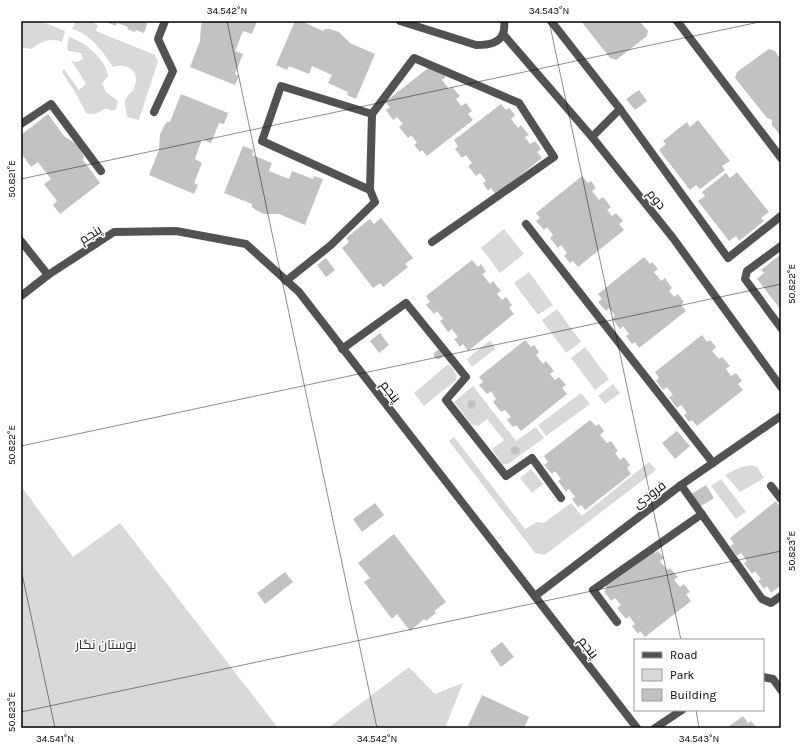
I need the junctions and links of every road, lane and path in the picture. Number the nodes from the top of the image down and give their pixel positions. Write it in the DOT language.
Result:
graph roads {
  1 [pos="165,21"];
  2 [pos="400,21"];
  3 [pos="504,21"];
  4 [pos="551,21"];
  5 [pos="677,21"];
  6 [pos="503,34"];
  7 [pos="620,110"];
  8 [pos="154,112"];
  9 [pos="372,114"];
  10 [pos="21,124"];
  11 [pos="592,137"];
  12 [pos="781,158"];
  13 [pos="101,171"];
  14 [pos="370,190"];
  15 [pos="781,216"];
  16 [pos="526,224"];
  17 [pos="21,241"];
  18 [pos="432,242"];
  19 [pos="781,246"];
  20 [pos="48,275"];
  21 [pos="286,280"];
  22 [pos="21,296"];
  23 [pos="781,328"];
  24 [pos="342,348"];
  25 [pos="781,387"];
  26 [pos="781,416"];
  27 [pos="713,463"];
  28 [pos="681,485"];
  29 [pos="771,486"];
  30 [pos="561,498"];
  31 [pos="781,499"];
  32 [pos="702,514"];
  33 [pos="535,596"];
  34 [pos="781,596"];
  35 [pos="617,622"];
  36 [pos="764,677"];
  37 [pos="781,690"];
  38 [pos="680,711"];
  39 [pos="637,728"];
  40 [pos="655,728"];
  1 -- 8 [label="street"];
  2 -- 6 [label="street"];
  3 -- 6 [label="street"];
  4 -- 7 [label="street"];
  5 -- 12 [label="street"];
  6 -- 11 [label="street, دوم"];
  7 -- 11 [label="street"];
  7 -- 15 [label="street"];
  9 -- 14 [label="street"];
  9 -- 14 [label="street"];
  9 -- 18 [label="street"];
  10 -- 13 [label="street"];
  11 -- 25 [label="street, دوم"];
  14 -- 21 [label="street"];
  16 -- 27 [label="street"];
  17 -- 20 [label="street"];
  19 -- 23 [label="street"];
  20 -- 21 [label="street, پنجم"];
  20 -- 22 [label="street, پنجم"];
  21 -- 24 [label="street, پنجم"];
  24 -- 30 [label="street"];
  24 -- 33 [label="street, پنجم"];
  26 -- 27 [label="street, فرودی"];
  27 -- 28 [label="street, فرودی"];
  28 -- 32 [label="street"];
  28 -- 33 [label="street, فرودی"];
  29 -- 31 [label="street"];
  32 -- 34 [label="street"];
  32 -- 35 [label="street"];
  33 -- 39 [label="street, پنجم"];
  36 -- 37 [label="street"];
  38 -- 40 [label="street"];
}
